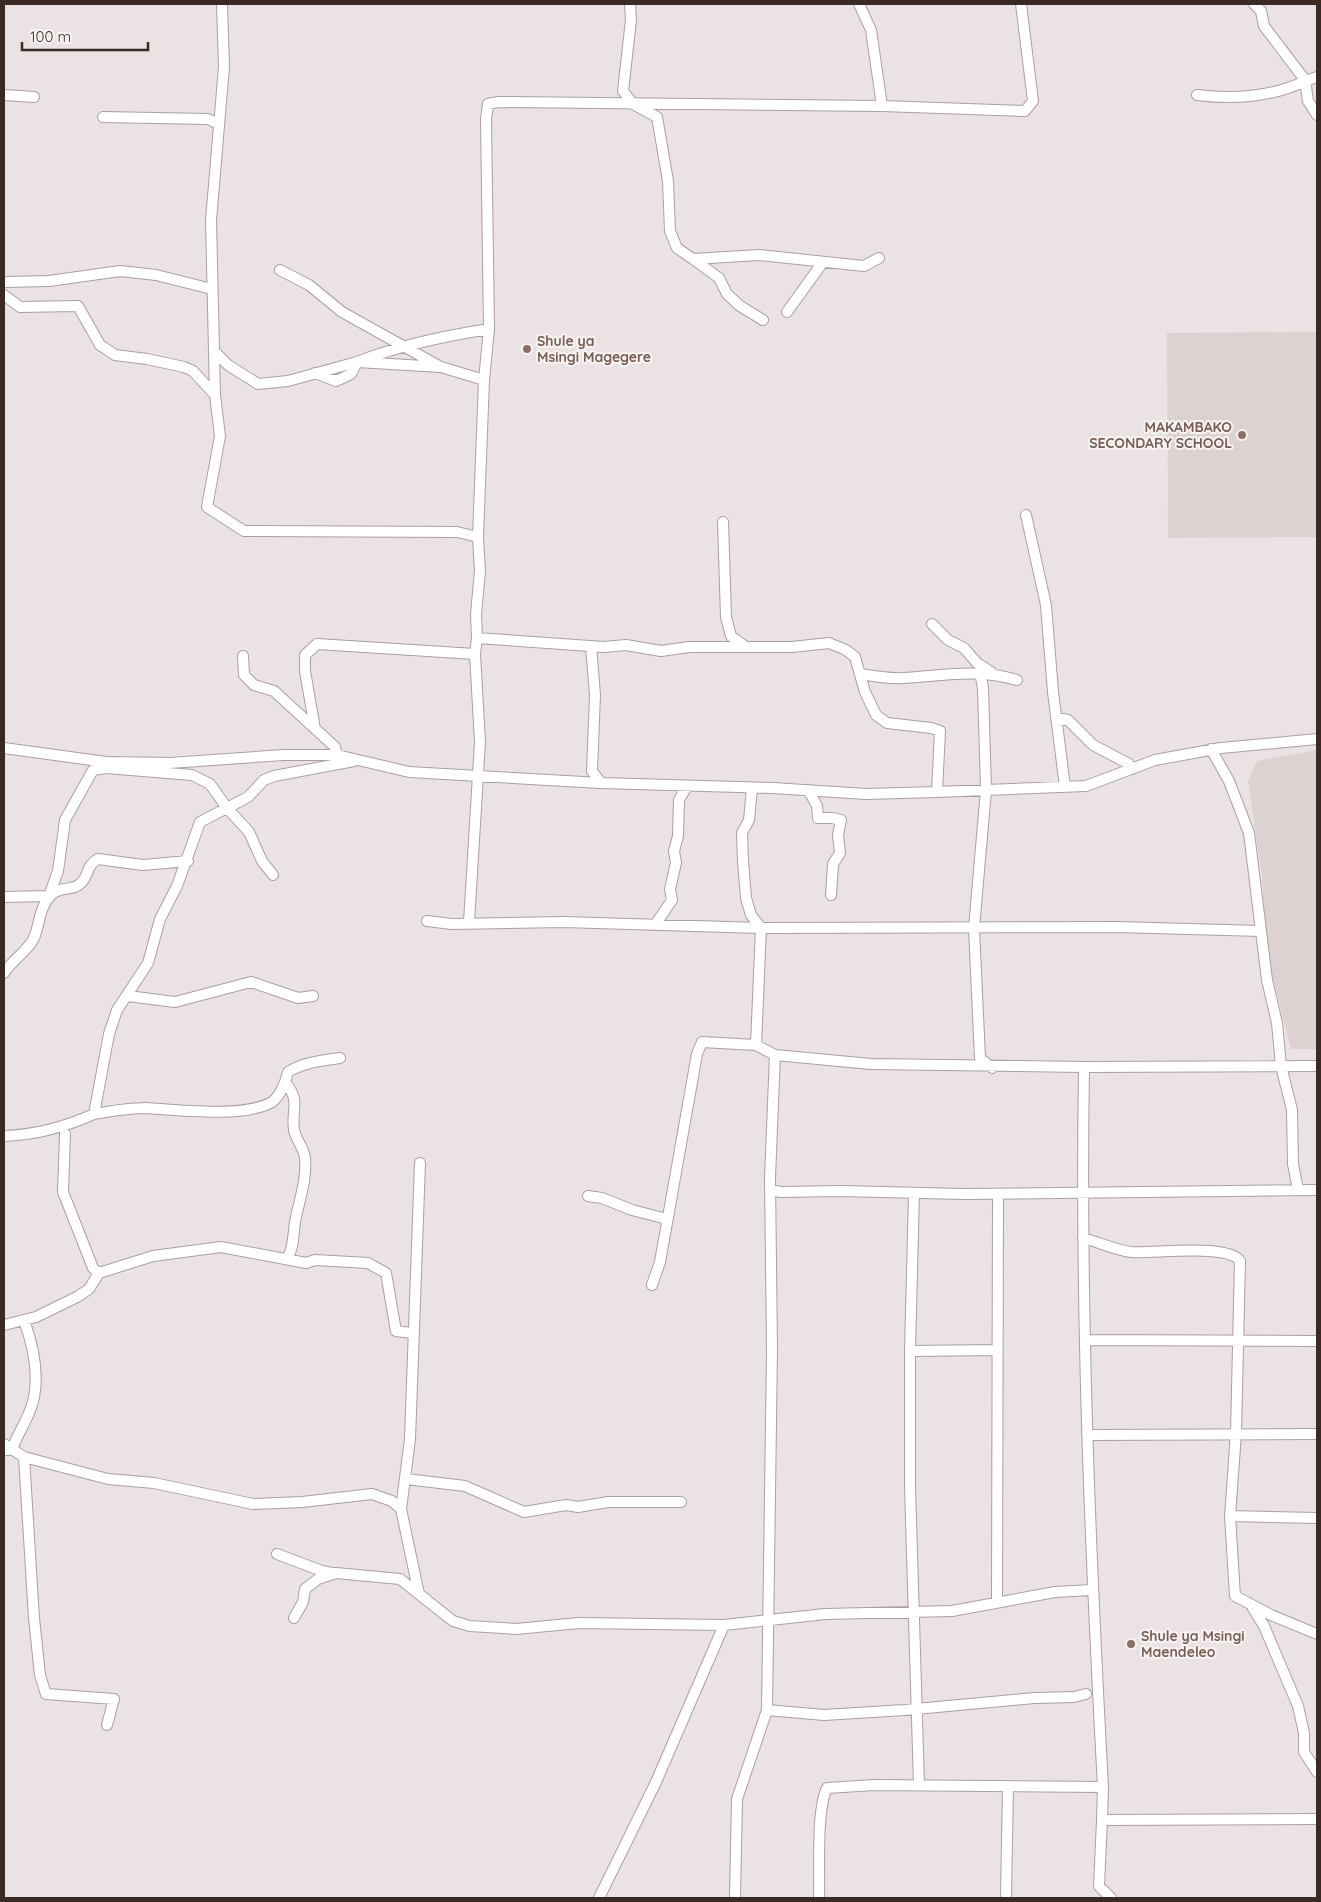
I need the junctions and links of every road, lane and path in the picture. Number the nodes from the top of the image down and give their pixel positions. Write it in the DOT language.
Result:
graph roads {
  1 [pos="222,4"];
  2 [pos="630,4"];
  3 [pos="859,4"];
  4 [pos="1021,4"];
  5 [pos="1254,4"];
  6 [pos="1317,77"];
  7 [pos="1304,80"];
  8 [pos="1198,94"];
  9 [pos="4,95"];
  10 [pos="34,97"];
  11 [pos="633,104"];
  12 [pos="882,106"];
  13 [pos="1317,115"];
  14 [pos="103,117"];
  15 [pos="219,124"];
  16 [pos="879,258"];
  17 [pos="693,259"];
  18 [pos="823,262"];
  19 [pos="280,270"];
  20 [pos="4,282"];
  21 [pos="212,289"];
  22 [pos="4,295"];
  23 [pos="787,312"];
  24 [pos="763,320"];
  25 [pos="489,329"];
  26 [pos="404,345"];
  27 [pos="214,351"];
  28 [pos="357,362"];
  29 [pos="441,367"];
  30 [pos="484,380"];
  31 [pos="215,395"];
  32 [pos="1026,515"];
  33 [pos="724,522"];
  34 [pos="478,537"];
  35 [pos="932,624"];
  36 [pos="477,638"];
  37 [pos="591,646"];
  38 [pos="746,647"];
  39 [pos="475,654"];
  40 [pos="243,656"];
  41 [pos="980,672"];
  42 [pos="994,673"];
  43 [pos="860,674"];
  44 [pos="1017,680"];
  45 [pos="1057,718"];
  46 [pos="315,729"];
  47 [pos="1317,739"];
  48 [pos="4,748"];
  49 [pos="1211,749"];
  50 [pos="337,755"];
  51 [pos="358,761"];
  52 [pos="106,762"];
  53 [pos="1132,769"];
  54 [pos="93,770"];
  55 [pos="478,775"];
  56 [pos="601,783"];
  57 [pos="687,786"];
  58 [pos="1065,787"];
  59 [pos="752,789"];
  60 [pos="809,790"];
  61 [pos="986,790"];
  62 [pos="937,792"];
  63 [pos="228,808"];
  64 [pos="188,861"];
  65 [pos="273,875"];
  66 [pos="830,895"];
  67 [pos="50,896"];
  68 [pos="4,897"];
  69 [pos="427,920"];
  70 [pos="470,922"];
  71 [pos="655,925"];
  72 [pos="761,928"];
  73 [pos="974,928"];
  74 [pos="1261,931"];
  75 [pos="4,972"];
  76 [pos="128,996"];
  77 [pos="313,996"];
  78 [pos="756,1046"];
  79 [pos="775,1055"];
  80 [pos="340,1058"];
  81 [pos="1281,1066"];
  82 [pos="1317,1066"];
  83 [pos="1084,1067"];
  84 [pos="992,1068"];
  85 [pos="286,1083"];
  86 [pos="94,1114"];
  87 [pos="65,1134"];
  88 [pos="4,1136"];
  89 [pos="420,1163"];
  90 [pos="770,1190"];
  91 [pos="1298,1190"];
  92 [pos="1317,1190"];
  93 [pos="1082,1192"];
  94 [pos="914,1193"];
  95 [pos="998,1194"];
  96 [pos="588,1196"];
  97 [pos="667,1219"];
  98 [pos="1083,1238"];
  99 [pos="287,1259"];
  100 [pos="99,1274"];
  101 [pos="652,1284"];
  102 [pos="24,1320"];
  103 [pos="4,1325"];
  104 [pos="412,1333"];
  105 [pos="1239,1339"];
  106 [pos="1085,1340"];
  107 [pos="1317,1341"];
  108 [pos="996,1350"];
  109 [pos="910,1351"];
  110 [pos="1236,1433"];
  111 [pos="1317,1434"];
  112 [pos="1087,1435"];
  113 [pos="7,1448"];
  114 [pos="24,1457"];
  115 [pos="406,1479"];
  116 [pos="681,1502"];
  117 [pos="401,1509"];
  118 [pos="1230,1516"];
  119 [pos="1317,1518"];
  120 [pos="277,1554"];
  121 [pos="336,1573"];
  122 [pos="1092,1590"];
  123 [pos="419,1594"];
  124 [pos="997,1602"];
  125 [pos="1251,1604"];
  126 [pos="912,1612"];
  127 [pos="294,1618"];
  128 [pos="768,1620"];
  129 [pos="724,1625"];
  130 [pos="1317,1634"];
  131 [pos="1086,1694"];
  132 [pos="917,1708"];
  133 [pos="767,1710"];
  134 [pos="107,1725"];
  135 [pos="1317,1772"];
  136 [pos="919,1785"];
  137 [pos="1008,1786"];
  138 [pos="1102,1787"];
  139 [pos="1317,1819"];
  140 [pos="1102,1820"];
  141 [pos="599,1898"];
  142 [pos="735,1898"];
  143 [pos="819,1898"];
  144 [pos="1006,1898"];
  145 [pos="1111,1898"];
  1 -- 15 [label="street"];
  2 -- 11 [label="street"];
  3 -- 12 [label="street"];
  4 -- 12 [label="street"];
  5 -- 7 [label="street"];
  6 -- 7 [label="street"];
  7 -- 8 [label="street"];
  7 -- 13 [label="street"];
  9 -- 10 [label="street"];
  11 -- 12 [label="street"];
  11 -- 17 [label="street"];
  11 -- 25 [label="street"];
  14 -- 15 [label="street"];
  15 -- 21 [label="street"];
  16 -- 18 [label="street"];
  17 -- 18 [label="street"];
  17 -- 24 [label="street"];
  18 -- 23 [label="street"];
  19 -- 26 [label="street"];
  20 -- 21 [label="street"];
  21 -- 27 [label="street"];
  22 -- 31 [label="street"];
  25 -- 26 [label="street"];
  25 -- 30 [label="street"];
  26 -- 28 [label="street"];
  26 -- 29 [label="street"];
  27 -- 28 [label="street"];
  27 -- 31 [label="street"];
  28 -- 29 [label="street"];
  29 -- 30 [label="street"];
  30 -- 34 [label="street"];
  31 -- 34 [label="street"];
  32 -- 45 [label="street"];
  33 -- 38 [label="street"];
  34 -- 36 [label="street"];
  35 -- 42 [label="street"];
  36 -- 37 [label="street"];
  36 -- 39 [label="street"];
  37 -- 38 [label="street"];
  37 -- 56 [label="street"];
  38 -- 43 [label="street"];
  39 -- 46 [label="street"];
  39 -- 55 [label="street"];
  40 -- 46 [label="street"];
  41 -- 42 [label="street"];
  41 -- 43 [label="street"];
  41 -- 61 [label="street"];
  42 -- 44 [label="street"];
  43 -- 62 [label="street"];
  45 -- 53 [label="street"];
  45 -- 58 [label="street"];
  46 -- 50 [label="street"];
  47 -- 49 [label="street"];
  48 -- 52 [label="street"];
  49 -- 53 [label="street"];
  49 -- 74 [label="street"];
  50 -- 51 [label="street"];
  50 -- 52 [label="street"];
  51 -- 55 [label="street"];
  51 -- 63 [label="street"];
  52 -- 54 [label="street"];
  53 -- 58 [label="street"];
  54 -- 63 [label="street"];
  54 -- 67 [label="street"];
  55 -- 56 [label="street"];
  55 -- 70 [label="street"];
  56 -- 57 [label="street"];
  57 -- 59 [label="street"];
  57 -- 71 [label="street"];
  58 -- 61 [label="street"];
  59 -- 60 [label="street"];
  59 -- 72 [label="street"];
  60 -- 62 [label="street"];
  60 -- 66 [label="street"];
  61 -- 62 [label="street"];
  61 -- 73 [label="street"];
  63 -- 64 [label="street"];
  63 -- 65 [label="street"];
  64 -- 67 [label="street"];
  64 -- 76 [label="street"];
  67 -- 68 [label="street"];
  67 -- 75 [label="street"];
  69 -- 70 [label="street"];
  70 -- 71 [label="street"];
  71 -- 72 [label="street"];
  72 -- 73 [label="street"];
  72 -- 78 [label="street"];
  73 -- 74 [label="street"];
  73 -- 84 [label="street"];
  74 -- 81 [label="street"];
  76 -- 77 [label="street"];
  76 -- 86 [label="street"];
  78 -- 79 [label="street"];
  78 -- 97 [label="street"];
  79 -- 84 [label="street"];
  79 -- 90 [label="street"];
  80 -- 85 [label="street"];
  81 -- 82 [label="street"];
  81 -- 83 [label="street"];
  81 -- 91 [label="street"];
  83 -- 84 [label="street"];
  83 -- 93 [label="street"];
  85 -- 86 [label="street"];
  85 -- 99 [label="street"];
  86 -- 88 [label="street"];
  87 -- 100 [label="street"];
  89 -- 104 [label="street"];
  90 -- 94 [label="street"];
  90 -- 128 [label="street"];
  91 -- 92 [label="street"];
  91 -- 93 [label="street"];
  93 -- 95 [label="street"];
  93 -- 98 [label="street"];
  94 -- 95 [label="street"];
  94 -- 109 [label="street"];
  95 -- 108 [label="street"];
  96 -- 97 [label="street"];
  97 -- 101 [label="street"];
  98 -- 105 [label="street"];
  98 -- 106 [label="street"];
  99 -- 100 [label="street"];
  99 -- 104 [label="street"];
  100 -- 102 [label="street"];
  102 -- 103 [label="street"];
  102 -- 113 [label="street"];
  104 -- 115 [label="street"];
  105 -- 106 [label="street"];
  105 -- 107 [label="street"];
  105 -- 110 [label="street"];
  106 -- 112 [label="street"];
  108 -- 109 [label="street"];
  108 -- 124 [label="street"];
  109 -- 126 [label="street"];
  110 -- 111 [label="street"];
  110 -- 112 [label="street"];
  110 -- 118 [label="street"];
  112 -- 122 [label="street"];
  113 -- 114 [label="street"];
  114 -- 117 [label="street"];
  114 -- 134 [label="street"];
  115 -- 116 [label="street"];
  115 -- 117 [label="street"];
  117 -- 123 [label="street"];
  118 -- 119 [label="street"];
  118 -- 125 [label="street"];
  120 -- 121 [label="street"];
  121 -- 123 [label="street"];
  121 -- 127 [label="street"];
  122 -- 124 [label="street"];
  122 -- 138 [label="street"];
  123 -- 129 [label="street"];
  124 -- 126 [label="street"];
  125 -- 130 [label="street"];
  125 -- 135 [label="street"];
  126 -- 128 [label="street"];
  126 -- 132 [label="street"];
  128 -- 129 [label="street"];
  128 -- 133 [label="street"];
  129 -- 141 [label="street"];
  131 -- 132 [label="street"];
  132 -- 133 [label="street"];
  132 -- 136 [label="street"];
  133 -- 142 [label="street"];
  136 -- 137 [label="street"];
  136 -- 143 [label="street"];
  137 -- 138 [label="street"];
  137 -- 144 [label="street"];
  138 -- 140 [label="street"];
  139 -- 140 [label="street"];
  140 -- 145 [label="street"];
}
